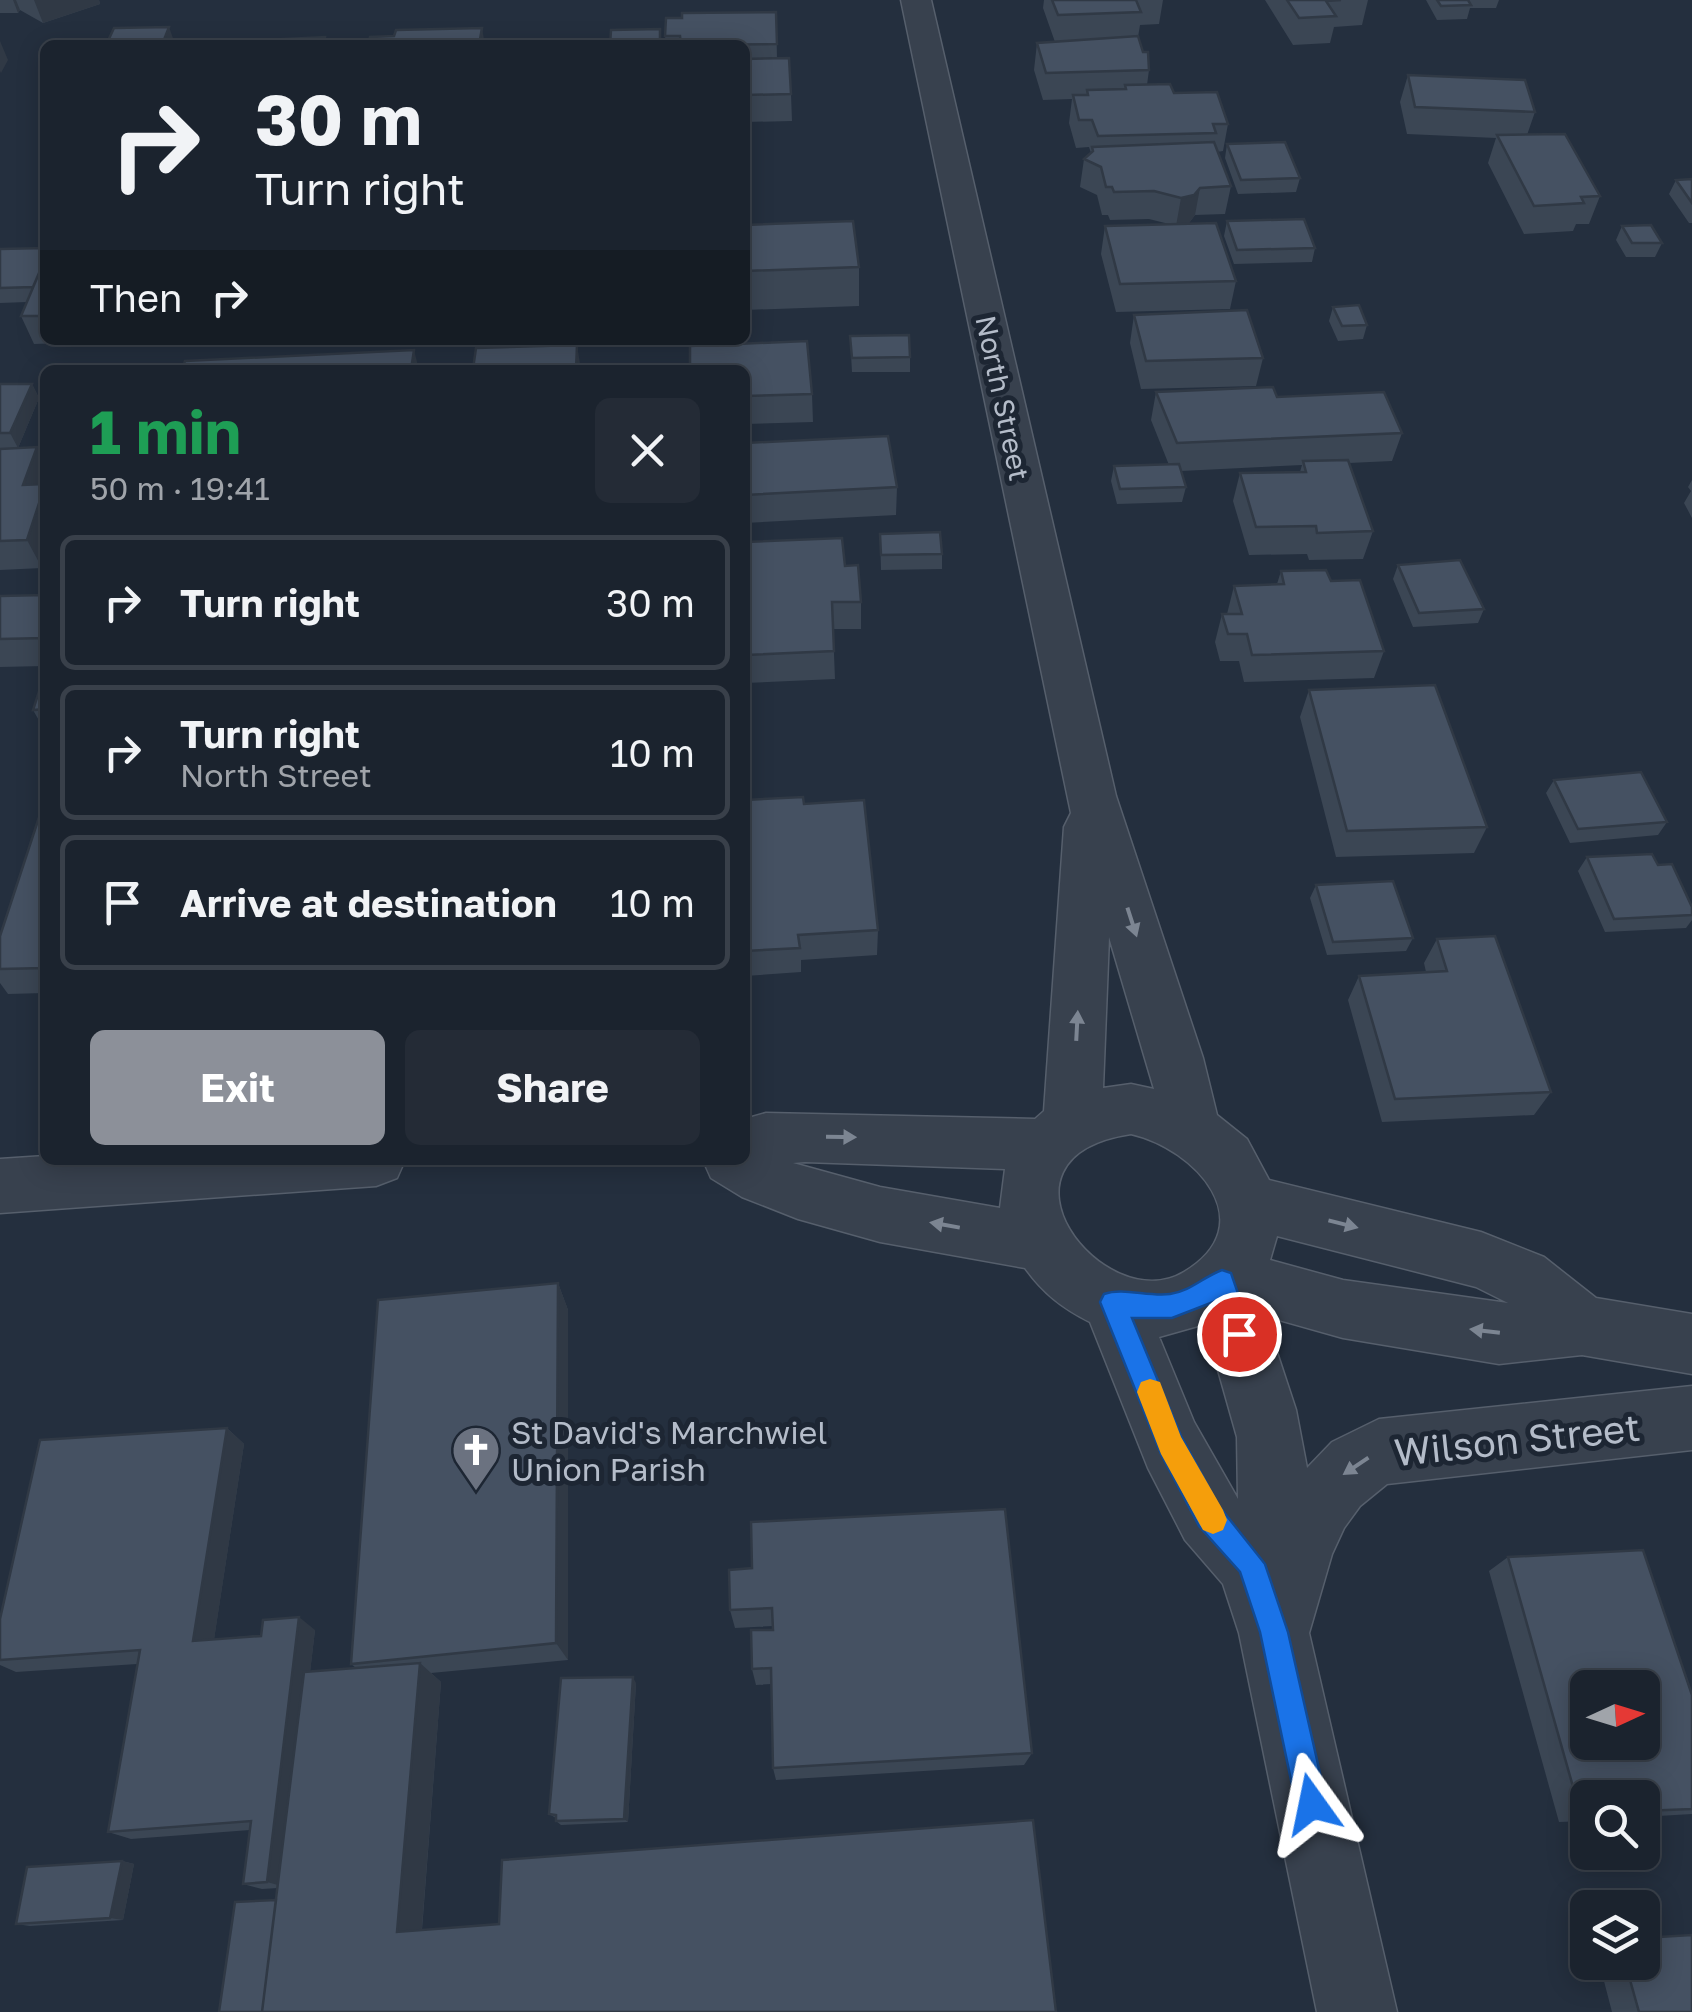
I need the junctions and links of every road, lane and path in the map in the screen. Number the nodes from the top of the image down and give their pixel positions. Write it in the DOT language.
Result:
graph roads {
  1 [pos="916,0"];
  2 [pos="1091,796"];
  3 [pos="1191,1127"];
  4 [pos="1060,1134"];
  5 [pos="750,1144"];
  6 [pos="304,1165"];
  7 [pos="739,1165"];
  8 [pos="0,1186"];
  9 [pos="1248,1202"];
  10 [pos="1040,1243"];
  11 [pos="1225,1280"];
  12 [pos="1113,1302"];
  13 [pos="1582,1325"];
  14 [pos="1692,1344"];
  15 [pos="1692,1418"];
  16 [pos="1251,1564"];
  17 [pos="1274,1632"];
  18 [pos="1357,2012"];
  1 -- 2 [label="street, North Street"];
  2 -- 3 [label="street, North Street, one-way"];
  4 -- 2 [label="street, North Street, one-way"];
  3 -- 4 [label="street"];
  3 -- 9 [label="street"];
  5 -- 4 [label="street, one-way"];
  4 -- 10 [label="street"];
  6 -- 8 [label="street"];
  10 -- 7 [label="street, one-way"];
  9 -- 11 [label="street"];
  9 -- 13 [label="street, one-way"];
  10 -- 12 [label="street"];
  11 -- 12 [label="street"];
  13 -- 11 [label="street, one-way"];
  11 -- 16 [label="street"];
  12 -- 16 [label="street"];
  13 -- 14 [label="street"];
  15 -- 17 [label="street, Wilson Street, one-way"];
  16 -- 17 [label="street"];
  17 -- 18 [label="street"];
}
